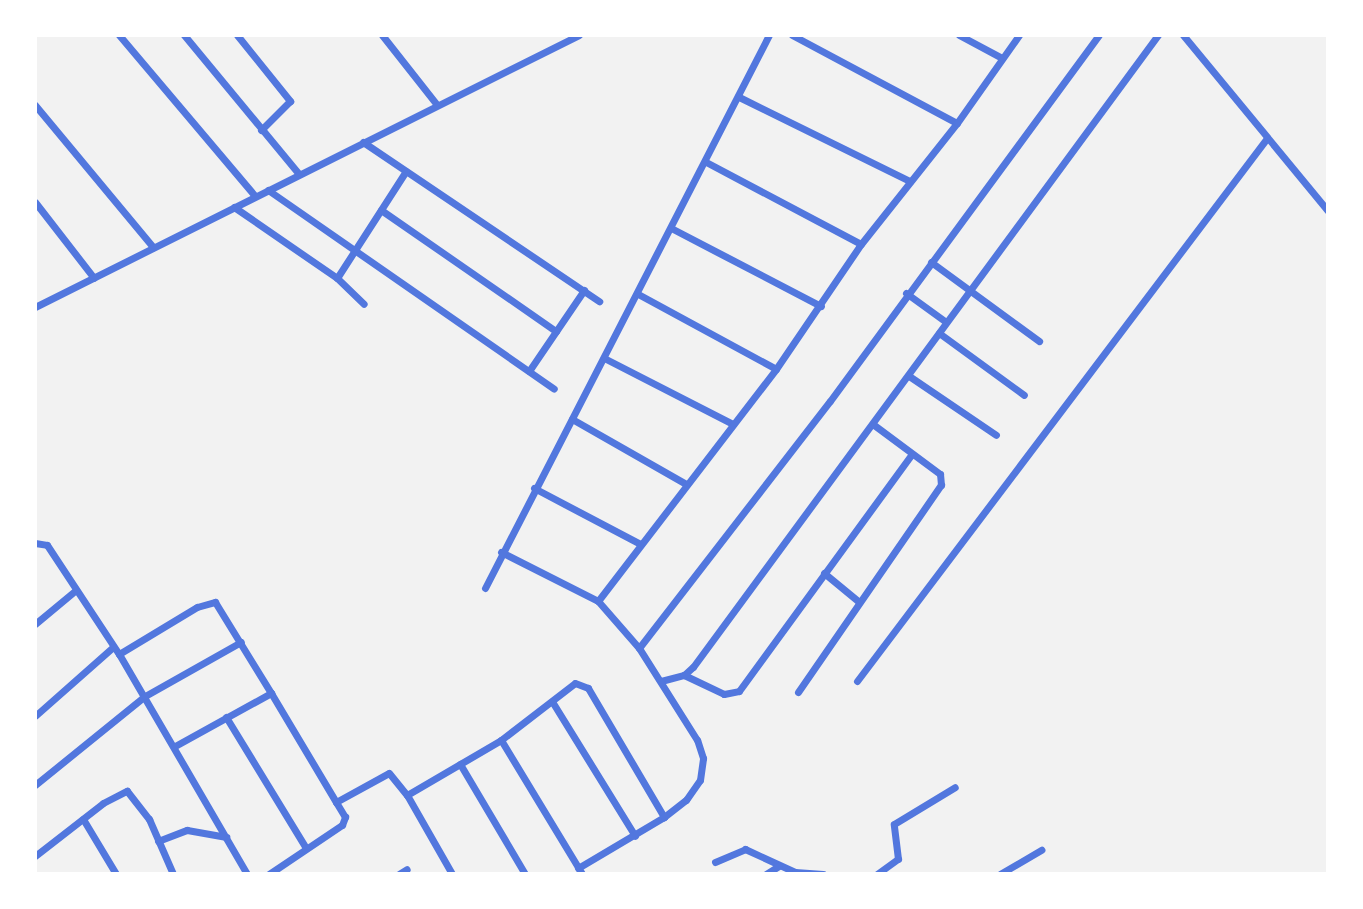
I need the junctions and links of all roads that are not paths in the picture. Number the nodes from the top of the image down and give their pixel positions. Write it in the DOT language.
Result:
graph roads {
  1 [pos="119,35"];
  2 [pos="184,35"];
  3 [pos="237,35"];
  4 [pos="382,35"];
  5 [pos="553,35"];
  6 [pos="579,35"];
  7 [pos="769,35"];
  8 [pos="792,35"];
  9 [pos="959,35"];
  10 [pos="1019,35"];
  11 [pos="1099,35"];
  12 [pos="1158,35"];
  13 [pos="1183,35"];
  14 [pos="560,44"];
  15 [pos="1002,58"];
  16 [pos="739,97"];
  17 [pos="35,105"];
  18 [pos="437,105"];
  19 [pos="957,124"];
  20 [pos="261,130"];
  21 [pos="1267,138"];
  22 [pos="363,142"];
  23 [pos="706,162"];
  24 [pos="406,171"];
  25 [pos="299,174"];
  26 [pos="910,181"];
  27 [pos="268,190"];
  28 [pos="255,196"];
  29 [pos="35,202"];
  30 [pos="234,207"];
  31 [pos="381,210"];
  32 [pos="1328,211"];
  33 [pos="671,228"];
  34 [pos="861,244"];
  35 [pos="153,247"];
  36 [pos="354,252"];
  37 [pos="931,262"];
  38 [pos="94,278"];
  39 [pos="337,278"];
  40 [pos="584,290"];
  41 [pos="969,290"];
  42 [pos="906,293"];
  43 [pos="638,294"];
  44 [pos="599,301"];
  45 [pos="37,303"];
  46 [pos="364,304"];
  47 [pos="821,306"];
  48 [pos="946,322"];
  49 [pos="556,331"];
  50 [pos="939,333"];
  51 [pos="1039,341"];
  52 [pos="604,358"];
  53 [pos="776,369"];
  54 [pos="529,371"];
  55 [pos="909,376"];
  56 [pos="554,389"];
  57 [pos="1024,395"];
  58 [pos="572,419"];
  59 [pos="733,424"];
  60 [pos="874,425"];
  61 [pos="996,435"];
  62 [pos="912,454"];
  63 [pos="686,484"];
  64 [pos="534,488"];
  65 [pos="35,543"];
  66 [pos="640,544"];
  67 [pos="501,552"];
  68 [pos="824,573"];
  69 [pos="485,588"];
  70 [pos="76,590"];
  71 [pos="598,601"];
  72 [pos="858,601"];
  73 [pos="35,624"];
  74 [pos="241,642"];
  75 [pos="639,648"];
  76 [pos="116,651"];
  77 [pos="684,675"];
  78 [pos="661,681"];
  79 [pos="857,681"];
  80 [pos="271,692"];
  81 [pos="798,692"];
  82 [pos="145,696"];
  83 [pos="553,704"];
  84 [pos="35,716"];
  85 [pos="226,717"];
  86 [pos="501,740"];
  87 [pos="175,746"];
  88 [pos="460,764"];
  89 [pos="35,785"];
  90 [pos="956,786"];
  91 [pos="407,795"];
  92 [pos="336,802"];
  93 [pos="664,817"];
  94 [pos="83,819"];
  95 [pos="635,836"];
  96 [pos="226,837"];
  97 [pos="158,841"];
  98 [pos="306,848"];
  99 [pos="1041,850"];
  100 [pos="35,856"];
  101 [pos="715,863"];
  102 [pos="779,866"];
  103 [pos="407,869"];
  104 [pos="580,871"];
  105 [pos="116,874"];
  106 [pos="173,874"];
  107 [pos="247,874"];
  108 [pos="269,874"];
  109 [pos="399,874"];
  110 [pos="452,874"];
  111 [pos="525,874"];
  112 [pos="765,874"];
  113 [pos="823,874"];
  114 [pos="877,874"];
  115 [pos="1000,874"];
  1 -- 28 [label="street"];
  2 -- 20 [label="street"];
  3 -- 20 [label="street"];
  4 -- 18 [label="street"];
  5 -- 14 [label="street"];
  6 -- 14 [label="street"];
  7 -- 16 [label="street"];
  8 -- 19 [label="street"];
  9 -- 15 [label="street"];
  10 -- 15 [label="street"];
  11 -- 37 [label="street"];
  12 -- 41 [label="street"];
  13 -- 21 [label="street"];
  14 -- 18 [label="street"];
  15 -- 19 [label="street"];
  16 -- 23 [label="street"];
  16 -- 26 [label="street"];
  17 -- 35 [label="street"];
  18 -- 22 [label="street"];
  19 -- 26 [label="street"];
  20 -- 25 [label="street"];
  21 -- 32 [label="street"];
  21 -- 79 [label="street"];
  22 -- 24 [label="street"];
  22 -- 25 [label="street"];
  23 -- 33 [label="street"];
  23 -- 34 [label="street"];
  24 -- 31 [label="street"];
  24 -- 40 [label="street"];
  25 -- 27 [label="street"];
  26 -- 34 [label="street"];
  27 -- 28 [label="street"];
  27 -- 36 [label="street"];
  28 -- 30 [label="street"];
  29 -- 38 [label="street"];
  30 -- 35 [label="street"];
  30 -- 39 [label="street"];
  31 -- 36 [label="street"];
  31 -- 49 [label="street"];
  33 -- 43 [label="street"];
  33 -- 47 [label="street"];
  34 -- 47 [label="street"];
  35 -- 38 [label="street"];
  36 -- 39 [label="street"];
  36 -- 54 [label="street"];
  37 -- 41 [label="street"];
  37 -- 42 [label="street"];
  38 -- 45 [label="street"];
  39 -- 46 [label="street"];
  40 -- 44 [label="street"];
  40 -- 49 [label="street"];
  41 -- 48 [label="street"];
  41 -- 51 [label="street"];
  42 -- 48 [label="street"];
  42 -- 75 [label="street"];
  43 -- 52 [label="street"];
  43 -- 53 [label="street"];
  47 -- 53 [label="street"];
  48 -- 50 [label="street"];
  49 -- 54 [label="street"];
  50 -- 55 [label="street"];
  50 -- 57 [label="street"];
  52 -- 58 [label="street"];
  52 -- 59 [label="street"];
  53 -- 59 [label="street"];
  54 -- 56 [label="street"];
  55 -- 60 [label="street"];
  55 -- 61 [label="street"];
  58 -- 63 [label="street"];
  58 -- 64 [label="street"];
  59 -- 63 [label="street"];
  60 -- 62 [label="street"];
  60 -- 77 [label="street"];
  62 -- 68 [label="street"];
  62 -- 72 [label="street"];
  63 -- 66 [label="street"];
  64 -- 66 [label="street"];
  64 -- 67 [label="street"];
  65 -- 70 [label="street"];
  66 -- 71 [label="street"];
  67 -- 69 [label="street"];
  67 -- 71 [label="street"];
  68 -- 72 [label="street"];
  68 -- 77 [label="street"];
  70 -- 73 [label="street"];
  70 -- 76 [label="street"];
  71 -- 75 [label="street"];
  72 -- 81 [label="street"];
  74 -- 76 [label="street"];
  74 -- 80 [label="street"];
  74 -- 82 [label="street"];
  75 -- 78 [label="street"];
  76 -- 82 [label="street"];
  76 -- 84 [label="street"];
  77 -- 78 [label="street"];
  78 -- 93 [label="street"];
  80 -- 85 [label="street"];
  80 -- 92 [label="street"];
  82 -- 87 [label="street"];
  82 -- 89 [label="street"];
  83 -- 86 [label="street"];
  83 -- 93 [label="street"];
  83 -- 95 [label="street"];
  85 -- 87 [label="street"];
  85 -- 98 [label="street"];
  86 -- 88 [label="street"];
  86 -- 104 [label="street"];
  87 -- 96 [label="street"];
  88 -- 91 [label="street"];
  88 -- 111 [label="street"];
  90 -- 114 [label="street"];
  91 -- 92 [label="street"];
  91 -- 110 [label="street"];
  92 -- 98 [label="street"];
  93 -- 95 [label="street"];
  94 -- 97 [label="street"];
  94 -- 100 [label="street"];
  94 -- 105 [label="street"];
  95 -- 104 [label="street"];
  96 -- 97 [label="street"];
  96 -- 107 [label="street"];
  97 -- 106 [label="street"];
  98 -- 108 [label="street"];
  99 -- 115 [label="street"];
  101 -- 102 [label="street"];
  102 -- 112 [label="street"];
  102 -- 113 [label="street"];
  103 -- 109 [label="street"];
}
